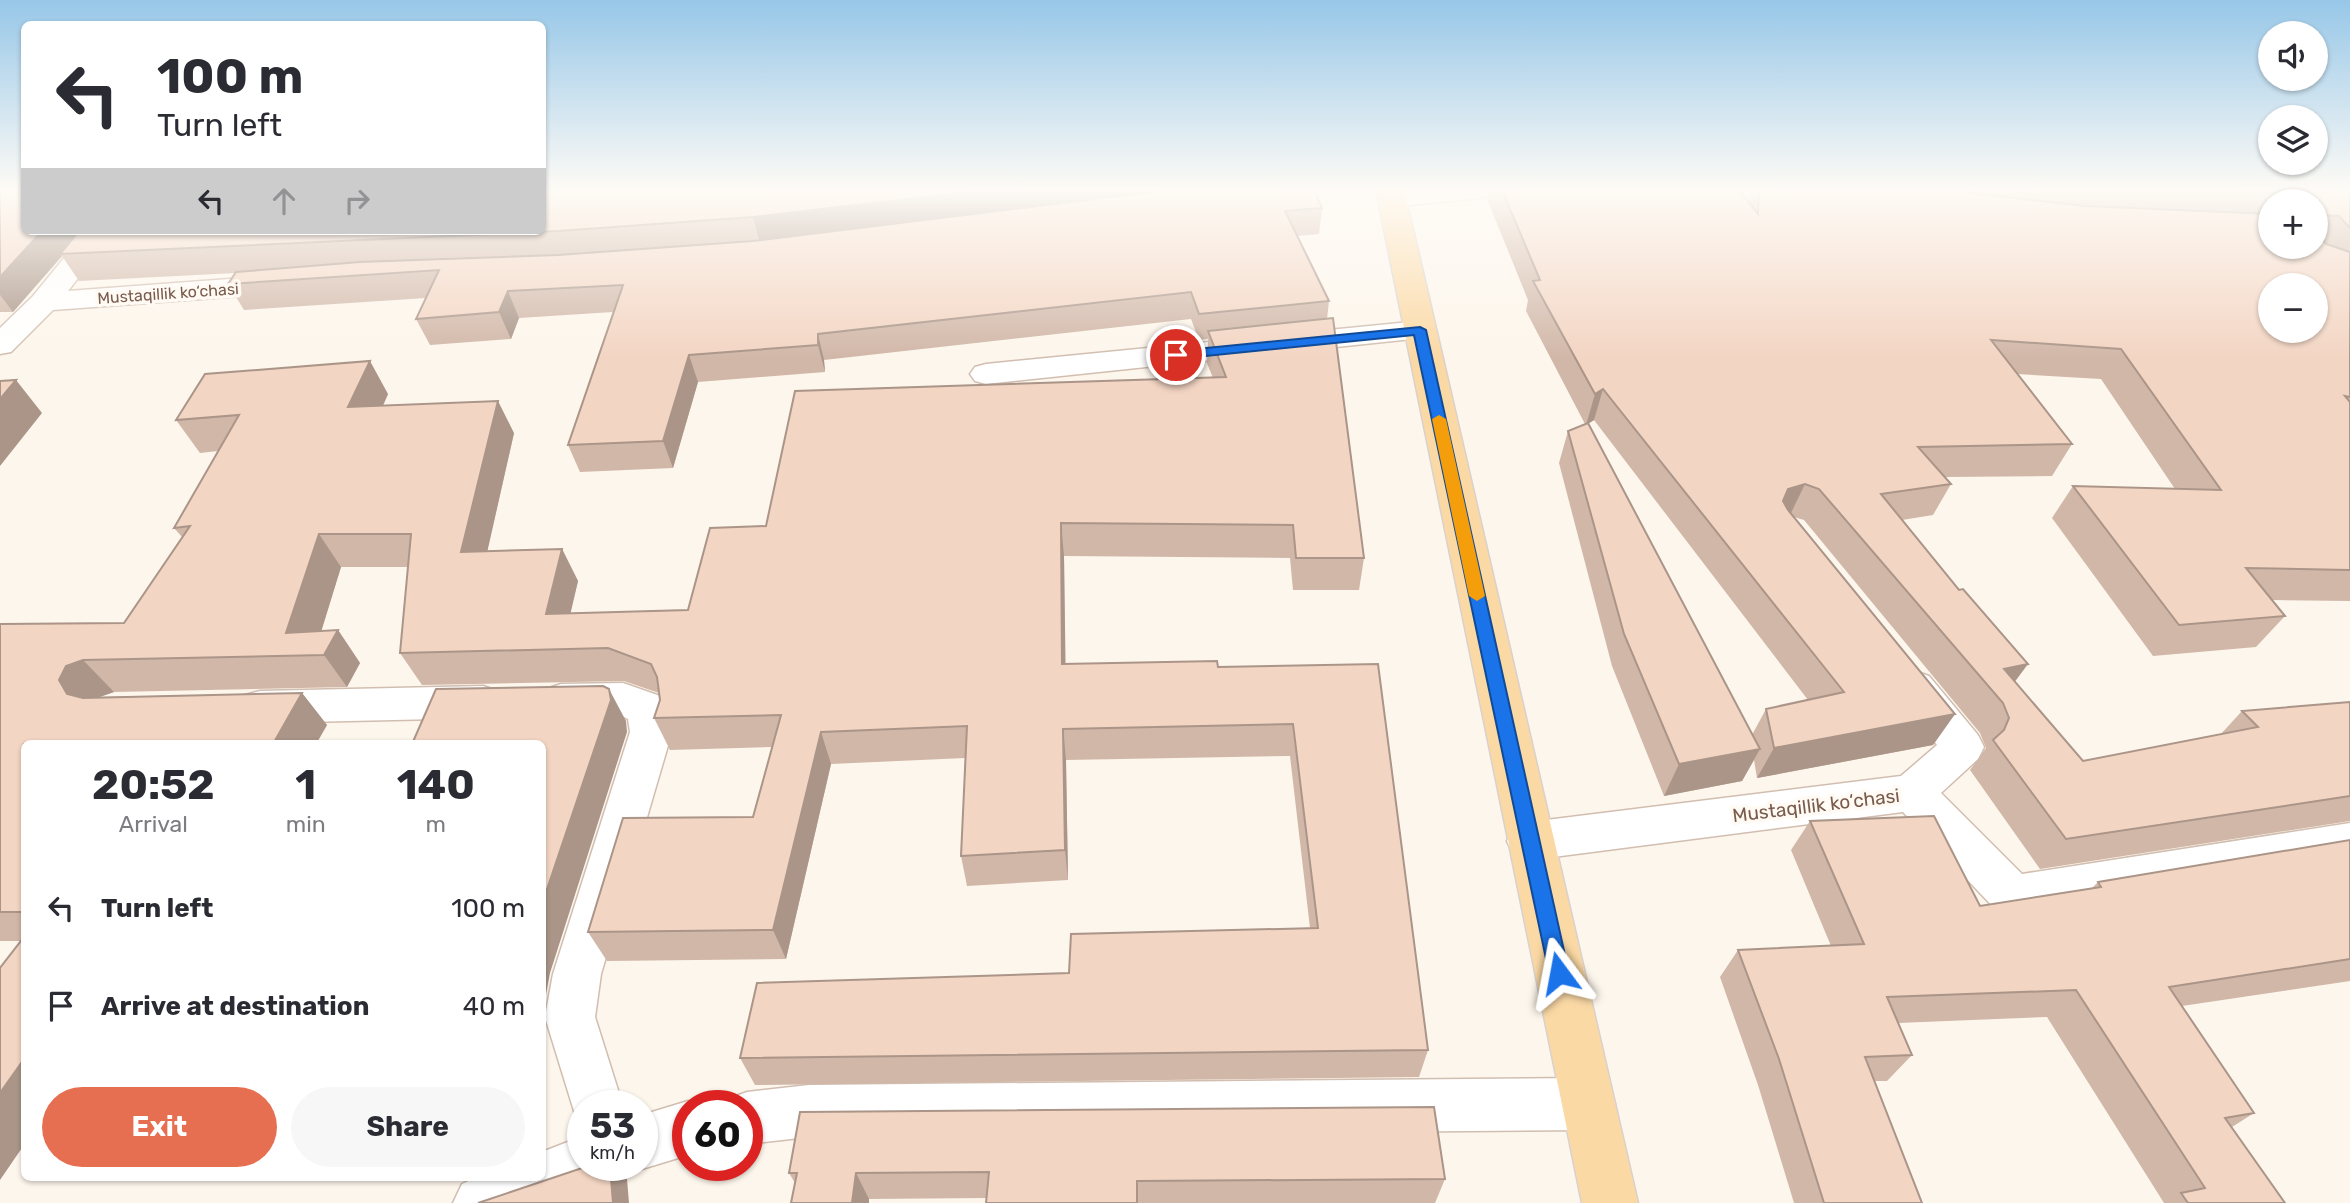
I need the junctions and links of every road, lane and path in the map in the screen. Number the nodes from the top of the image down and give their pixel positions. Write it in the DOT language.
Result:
graph roads {
  1 [pos="89,246"];
  2 [pos="1402,246"];
  3 [pos="305,282"];
  4 [pos="44,302"];
  5 [pos="1420,330"];
  6 [pos="0,345"];
  7 [pos="986,374"];
  8 [pos="1893,660"];
  9 [pos="224,708"];
  10 [pos="1912,793"];
  11 [pos="1530,841"];
  12 [pos="2350,842"];
  13 [pos="592,1090"];
  14 [pos="1589,1104"];
  15 [pos="763,1116"];
  16 [pos="567,1169"];
  17 [pos="546,1178"];
  18 [pos="537,1181"];
  19 [pos="481,1203"];
  20 [pos="1610,1203"];
  1 -- 4 [label="street"];
  2 -- 5 [label="main road"];
  3 -- 4 [label="street, Mustaqillik ko‘chasi"];
  4 -- 6 [label="street"];
  5 -- 7 [label="street"];
  5 -- 11 [label="main road"];
  8 -- 10 [label="street"];
  9 -- 13 [label="street"];
  10 -- 11 [label="street, Mustaqillik ko‘chasi"];
  10 -- 12 [label="street, Mustaqillik ko‘chasi"];
  11 -- 14 [label="main road"];
  14 -- 15 [label="street"];
  14 -- 20 [label="main road"];
  16 -- 17 [label="street"];
  18 -- 19 [label="street"];
}
